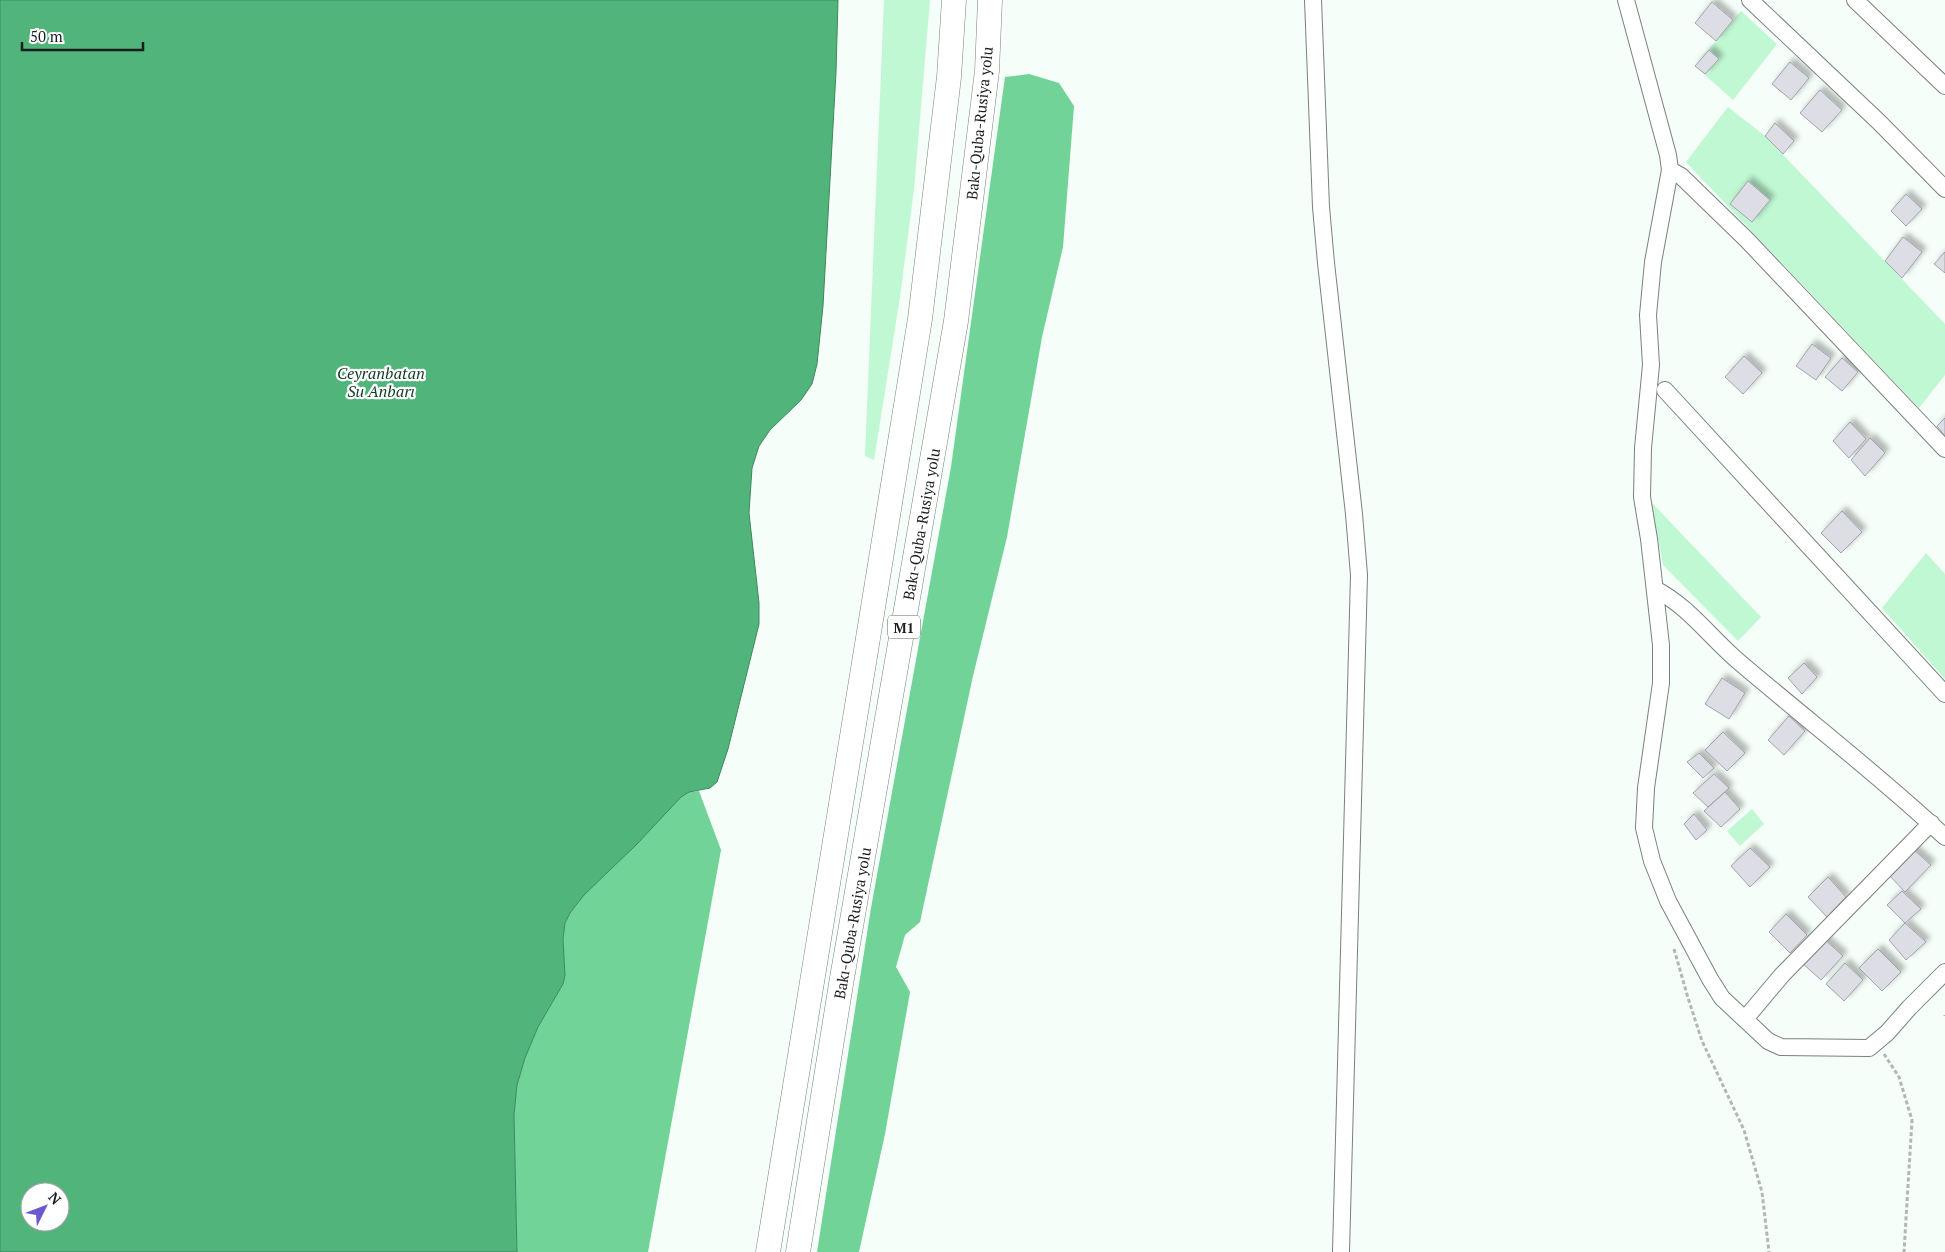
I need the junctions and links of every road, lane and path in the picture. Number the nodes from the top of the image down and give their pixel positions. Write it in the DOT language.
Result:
graph roads {
  1 [pos="954,0"];
  2 [pos="990,0"];
  3 [pos="1313,0"];
  4 [pos="1626,0"];
  5 [pos="1750,0"];
  6 [pos="1855,0"];
  7 [pos="1945,86"];
  8 [pos="1670,170"];
  9 [pos="1945,190"];
  10 [pos="1665,390"];
  11 [pos="1945,449"];
  12 [pos="1655,589"];
  13 [pos="1945,694"];
  14 [pos="1931,823"];
  15 [pos="1945,837"];
  16 [pos="1673,942"];
  17 [pos="1945,972"];
  18 [pos="1746,1020"];
  19 [pos="1876,1043"];
  20 [pos="768,1252"];
  21 [pos="798,1252"];
  22 [pos="1341,1252"];
  23 [pos="1769,1252"];
  24 [pos="1904,1252"];
  1 -- 20 [label="highway, Bakı-Quba-Rusiya yolu / M1"];
  2 -- 21 [label="highway, Bakı-Quba-Rusiya yolu / M1"];
  3 -- 22 [label="street"];
  4 -- 8 [label="street"];
  5 -- 9 [label="street"];
  6 -- 7 [label="street"];
  8 -- 11 [label="street"];
  8 -- 12 [label="street"];
  10 -- 13 [label="street"];
  12 -- 14 [label="street"];
  12 -- 18 [label="street"];
  14 -- 15 [label="street"];
  14 -- 18 [label="street"];
  16 -- 23 [label="path"];
  17 -- 19 [label="street"];
  18 -- 19 [label="street"];
  19 -- 24 [label="path"];
}
